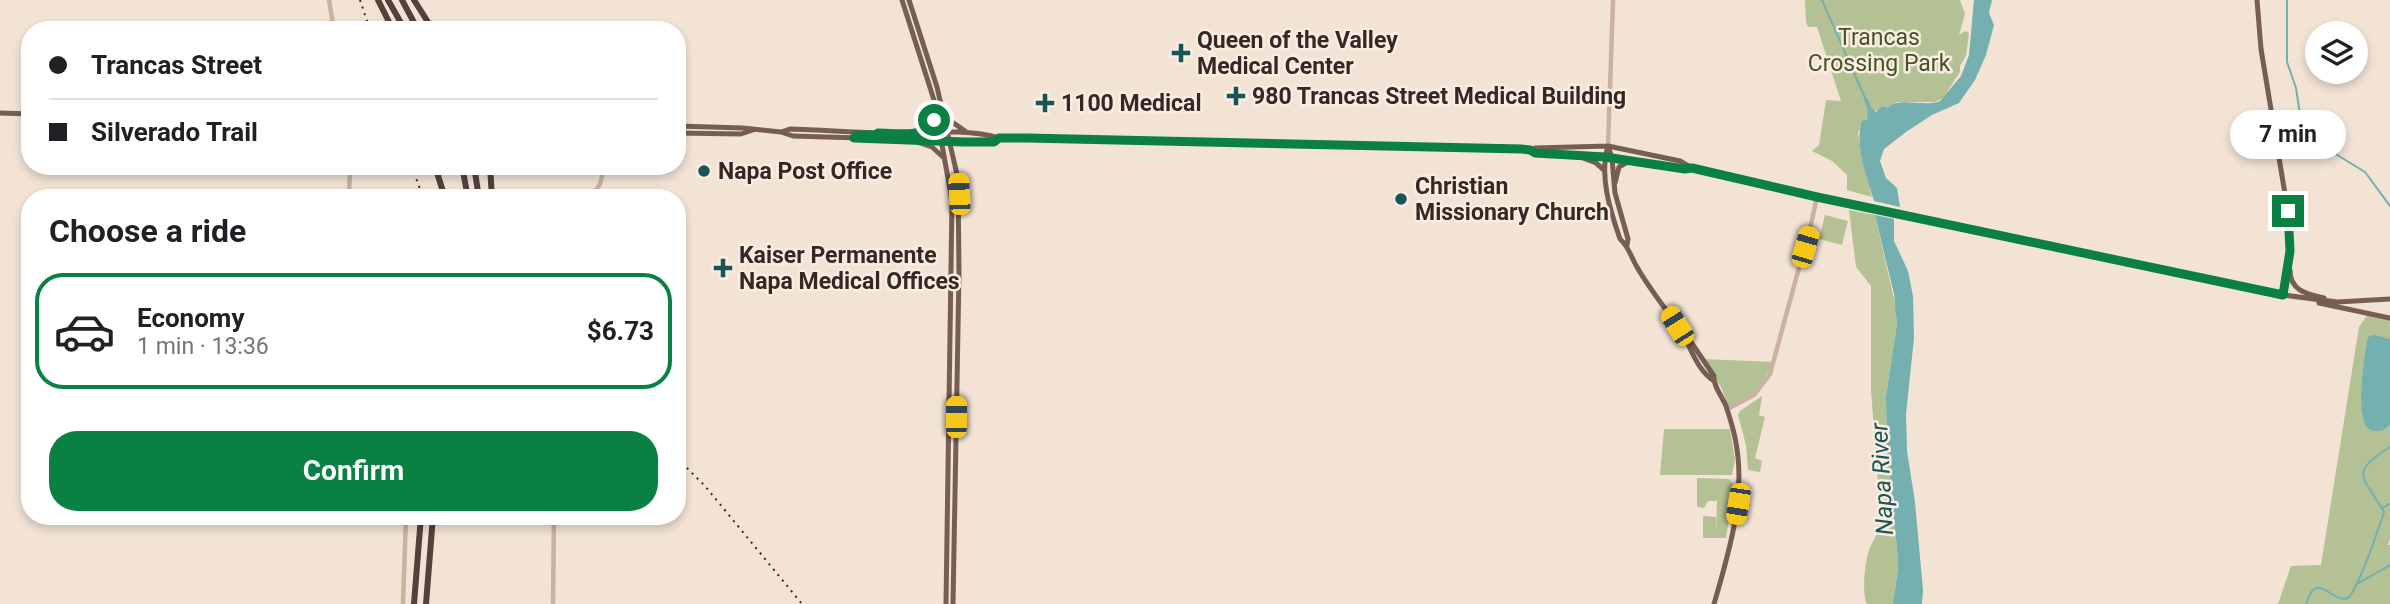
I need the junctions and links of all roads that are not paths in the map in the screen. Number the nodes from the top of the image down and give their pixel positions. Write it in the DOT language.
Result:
graph roads {
  1 [pos="329,0"];
  2 [pos="378,0"];
  3 [pos="388,0"];
  4 [pos="402,0"];
  5 [pos="414,0"];
  6 [pos="902,0"];
  7 [pos="909,0"];
  8 [pos="1613,0"];
  9 [pos="2257,0"];
  10 [pos="332,21"];
  11 [pos="388,21"];
  12 [pos="400,21"];
  13 [pos="413,21"];
  14 [pos="427,21"];
  15 [pos="0,113"];
  16 [pos="936,113"];
  17 [pos="21,114"];
  18 [pos="945,117"];
  19 [pos="686,126"];
  20 [pos="712,127"];
  21 [pos="753,130"];
  22 [pos="781,132"];
  23 [pos="918,132"];
  24 [pos="940,132"];
  25 [pos="948,132"];
  26 [pos="689,133"];
  27 [pos="971,134"];
  28 [pos="853,135"];
  29 [pos="999,138"];
  30 [pos="911,140"];
  31 [pos="942,142"];
  32 [pos="951,142"];
  33 [pos="964,142"];
  34 [pos="1608,146"];
  35 [pos="1530,150"];
  36 [pos="1563,154"];
  37 [pos="1608,158"];
  38 [pos="946,159"];
  39 [pos="954,160"];
  40 [pos="1639,161"];
  41 [pos="1692,168"];
  42 [pos="1605,170"];
  43 [pos="1614,189"];
  44 [pos="1817,197"];
  45 [pos="1611,208"];
  46 [pos="1626,232"];
  47 [pos="1627,245"];
  48 [pos="2290,251"];
  49 [pos="2283,295"];
  50 [pos="2302,298"];
  51 [pos="2390,299"];
  52 [pos="2337,302"];
  53 [pos="2390,318"];
  54 [pos="1727,409"];
  55 [pos="406,525"];
  56 [pos="420,525"];
  57 [pos="432,525"];
  58 [pos="554,525"];
  59 [pos="403,604"];
  60 [pos="414,604"];
  61 [pos="426,604"];
  62 [pos="552,604"];
  63 [pos="946,604"];
  64 [pos="953,604"];
  65 [pos="1714,604"];
  1 -- 10 [label="street"];
  2 -- 11 [label="highway"];
  3 -- 12 [label="highway"];
  4 -- 13 [label="highway"];
  5 -- 14 [label="highway"];
  6 -- 16 [label="main road"];
  7 -- 18 [label="main road"];
  8 -- 34 [label="street"];
  9 -- 48 [label="main road"];
  15 -- 17 [label="main road"];
  16 -- 23 [label="main road"];
  16 -- 24 [label="main road"];
  18 -- 25 [label="main road"];
  18 -- 27 [label="main road"];
  19 -- 20 [label="main road"];
  20 -- 21 [label="main road"];
  20 -- 26 [label="main road"];
  21 -- 22 [label="main road"];
  21 -- 26 [label="main road"];
  22 -- 28 [label="main road"];
  22 -- 28 [label="main road"];
  23 -- 24 [label="main road"];
  23 -- 28 [label="main road"];
  24 -- 25 [label="main road"];
  24 -- 31 [label="main road"];
  25 -- 27 [label="main road"];
  25 -- 32 [label="main road"];
  27 -- 29 [label="main road"];
  28 -- 30 [label="main road"];
  29 -- 33 [label="main road"];
  29 -- 35 [label="main road"];
  30 -- 31 [label="main road"];
  30 -- 38 [label="main road"];
  31 -- 32 [label="main road"];
  31 -- 38 [label="main road"];
  32 -- 33 [label="main road"];
  32 -- 39 [label="main road"];
  33 -- 39 [label="main road"];
  34 -- 35 [label="main road"];
  34 -- 37 [label="main road"];
  34 -- 41 [label="main road"];
  35 -- 36 [label="main road"];
  36 -- 37 [label="main road"];
  36 -- 42 [label="main road"];
  37 -- 40 [label="main road"];
  37 -- 42 [label="main road"];
  37 -- 43 [label="main road"];
  38 -- 63 [label="main road"];
  39 -- 64 [label="main road"];
  40 -- 41 [label="main road"];
  40 -- 43 [label="main road"];
  41 -- 44 [label="main road"];
  42 -- 45 [label="main road"];
  43 -- 46 [label="main road"];
  44 -- 49 [label="main road"];
  44 -- 54 [label="street"];
  45 -- 46 [label="main road"];
  45 -- 47 [label="main road"];
  46 -- 47 [label="main road"];
  47 -- 54 [label="main road"];
  48 -- 49 [label="main road"];
  48 -- 52 [label="main road"];
  49 -- 50 [label="main road"];
  50 -- 52 [label="main road"];
  50 -- 53 [label="main road"];
  51 -- 52 [label="main road"];
  54 -- 65 [label="main road"];
  55 -- 59 [label="street"];
  56 -- 60 [label="highway"];
  57 -- 61 [label="highway"];
  58 -- 62 [label="street"];
}
